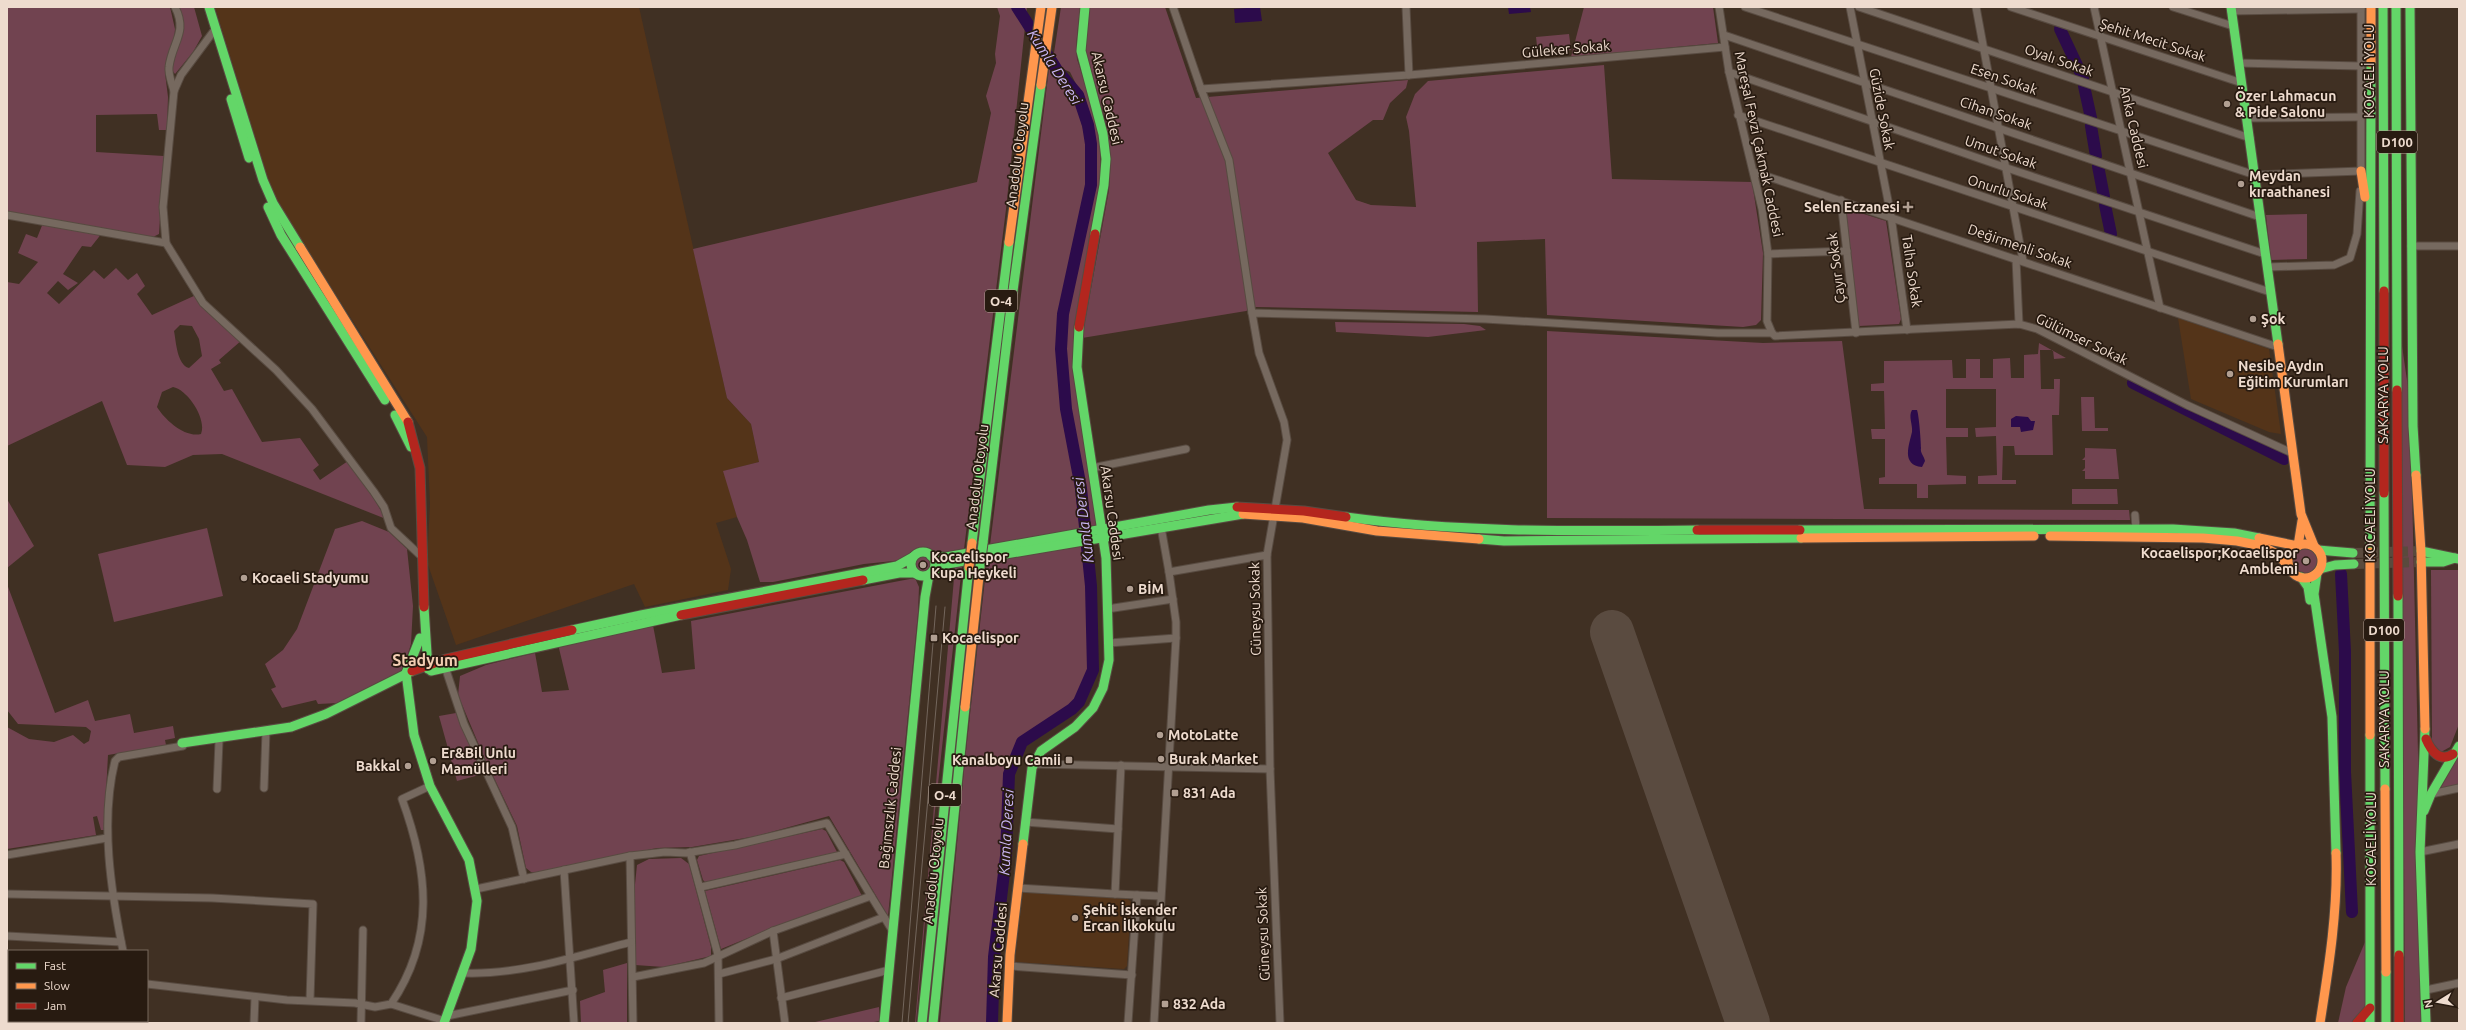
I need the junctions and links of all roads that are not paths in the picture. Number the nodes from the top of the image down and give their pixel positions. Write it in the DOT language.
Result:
graph roads {
  1 [pos="175,7"];
  2 [pos="204,7"];
  3 [pos="209,7"];
  4 [pos="1041,7"];
  5 [pos="1052,7"];
  6 [pos="1085,7"];
  7 [pos="1173,7"];
  8 [pos="1406,7"];
  9 [pos="1719,7"];
  10 [pos="1745,7"];
  11 [pos="1850,7"];
  12 [pos="1860,7"];
  13 [pos="1976,7"];
  14 [pos="2011,7"];
  15 [pos="2094,7"];
  16 [pos="2174,7"];
  17 [pos="2371,7"];
  18 [pos="2379,7"];
  19 [pos="2383,7"];
  20 [pos="2396,7"];
  21 [pos="2401,7"];
  22 [pos="2410,7"];
  23 [pos="2361,8"];
  24 [pos="2231,9"];
  25 [pos="2233,26"];
  26 [pos="214,30"];
  27 [pos="1724,35"];
  28 [pos="2100,35"];
  29 [pos="1856,42"];
  30 [pos="1725,47"];
  31 [pos="1983,48"];
  32 [pos="2239,63"];
  33 [pos="2410,64"];
  34 [pos="2360,66"];
  35 [pos="2384,68"];
  36 [pos="1729,72"];
  37 [pos="2396,72"];
  38 [pos="1409,75"];
  39 [pos="1864,82"];
  40 [pos="2242,83"];
  41 [pos="1991,88"];
  42 [pos="1201,89"];
  43 [pos="174,92"];
  44 [pos="2112,92"];
  45 [pos="1738,115"];
  46 [pos="2360,117"];
  47 [pos="2247,118"];
  48 [pos="1871,121"];
  49 [pos="1999,128"];
  50 [pos="2122,132"];
  51 [pos="2250,138"];
  52 [pos="1879,162"];
  53 [pos="2007,168"];
  54 [pos="2361,171"];
  55 [pos="1754,172"];
  56 [pos="2130,172"];
  57 [pos="2255,176"];
  58 [pos="2397,190"];
  59 [pos="1841,200"];
  60 [pos="2015,208"];
  61 [pos="2140,213"];
  62 [pos="7,215"];
  63 [pos="1890,216"];
  64 [pos="2260,217"];
  65 [pos="2372,237"];
  66 [pos="166,243"];
  67 [pos="2411,246"];
  68 [pos="2459,246"];
  69 [pos="1847,251"];
  70 [pos="2149,252"];
  71 [pos="1768,254"];
  72 [pos="2265,254"];
  73 [pos="2016,259"];
  74 [pos="2023,261"];
  75 [pos="2267,267"];
  76 [pos="2396,276"];
  77 [pos="2270,292"];
  78 [pos="2160,308"];
  79 [pos="1252,313"];
  80 [pos="2019,324"];
  81 [pos="1907,330"];
  82 [pos="1772,333"];
  83 [pos="1856,333"];
  84 [pos="2278,347"];
  85 [pos="2412,388"];
  86 [pos="1186,449"];
  87 [pos="2292,453"];
  88 [pos="1092,468"];
  89 [pos="1276,512"];
  90 [pos="2135,515"];
  91 [pos="2302,521"];
  92 [pos="1161,527"];
  93 [pos="2136,529"];
  94 [pos="1102,532"];
  95 [pos="1044,543"];
  96 [pos="2298,546"];
  97 [pos="2316,548"];
  98 [pos="2421,551"];
  99 [pos="2353,553"];
  100 [pos="418,554"];
  101 [pos="1268,555"];
  102 [pos="931,556"];
  103 [pos="913,557"];
  104 [pos="2457,558"];
  105 [pos="2421,562"];
  106 [pos="2354,564"];
  107 [pos="2291,569"];
  108 [pos="2318,571"];
  109 [pos="1169,572"];
  110 [pos="931,573"];
  111 [pos="917,574"];
  112 [pos="2301,577"];
  113 [pos="925,595"];
  114 [pos="1173,599"];
  115 [pos="1107,610"];
  116 [pos="642,619"];
  117 [pos="422,638"];
  118 [pos="1176,638"];
  119 [pos="1109,643"];
  120 [pos="446,663"];
  121 [pos="426,670"];
  122 [pos="406,676"];
  123 [pos="267,733"];
  124 [pos="2425,735"];
  125 [pos="219,741"];
  126 [pos="183,744"];
  127 [pos="2459,746"];
  128 [pos="2451,757"];
  129 [pos="1034,764"];
  130 [pos="1121,766"];
  131 [pos="1168,766"];
  132 [pos="1270,769"];
  133 [pos="430,786"];
  134 [pos="217,788"];
  135 [pos="264,788"];
  136 [pos="2459,788"];
  137 [pos="2431,794"];
  138 [pos="2421,821"];
  139 [pos="1025,822"];
  140 [pos="1118,829"];
  141 [pos="107,838"];
  142 [pos="2459,844"];
  143 [pos="690,852"];
  144 [pos="2420,852"];
  145 [pos="846,854"];
  146 [pos="7,855"];
  147 [pos="630,856"];
  148 [pos="564,870"];
  149 [pos="524,879"];
  150 [pos="701,887"];
  151 [pos="476,888"];
  152 [pos="1018,888"];
  153 [pos="7,894"];
  154 [pos="1115,894"];
  155 [pos="112,895"];
  156 [pos="1137,895"];
  157 [pos="871,896"];
  158 [pos="1160,896"];
  159 [pos="884,917"];
  160 [pos="363,930"];
  161 [pos="892,930"];
  162 [pos="773,931"];
  163 [pos="7,936"];
  164 [pos="121,942"];
  165 [pos="632,942"];
  166 [pos="123,950"];
  167 [pos="718,955"];
  168 [pos="571,958"];
  169 [pos="776,959"];
  170 [pos="1010,966"];
  171 [pos="889,970"];
  172 [pos="464,972"];
  173 [pos="719,974"];
  174 [pos="1132,975"];
  175 [pos="633,977"];
  176 [pos="2459,983"];
  177 [pos="148,984"];
  178 [pos="573,990"];
  179 [pos="2426,990"];
  180 [pos="255,997"];
  181 [pos="782,998"];
  182 [pos="310,1000"];
  183 [pos="360,1004"];
  184 [pos="391,1004"];
  185 [pos="2370,1008"];
  186 [pos="2320,1010"];
  187 [pos="446,1020"];
  188 [pos="254,1023"];
  189 [pos="361,1023"];
  190 [pos="574,1023"];
  191 [pos="633,1023"];
  192 [pos="719,1023"];
  193 [pos="785,1023"];
  194 [pos="884,1023"];
  195 [pos="922,1023"];
  196 [pos="933,1023"];
  197 [pos="1007,1023"];
  198 [pos="1128,1023"];
  199 [pos="1154,1023"];
  200 [pos="1280,1023"];
  201 [pos="2316,1023"];
  202 [pos="2320,1023"];
  203 [pos="2327,1023"];
  204 [pos="2357,1023"];
  205 [pos="2370,1023"];
  206 [pos="2386,1023"];
  207 [pos="2399,1023"];
  208 [pos="2426,1023"];
  1 -- 43 [label="street"];
  2 -- 26 [label="main road"];
  3 -- 26 [label="main road"];
  4 -- 195 [label="main road, Anadolu Otoyolu / O-4, bridge"];
  5 -- 196 [label="main road, Anadolu Otoyolu / O-4, bridge"];
  6 -- 88 [label="main road, Akarsu Caddesi"];
  7 -- 42 [label="street"];
  8 -- 38 [label="street"];
  9 -- 27 [label="street, Mareşal Fevzi Çakmak Caddesi"];
  10 -- 29 [label="street, Esen Sokak"];
  11 -- 29 [label="street, Güzide Sokak"];
  12 -- 31 [label="street, Oyalı Sokak"];
  13 -- 31 [label="street"];
  14 -- 28 [label="street, Şehit Mecit Sokak"];
  15 -- 28 [label="street, Anka Caddesi"];
  16 -- 25 [label="street"];
  17 -- 65 [label="main road"];
  18 -- 35 [label="main road"];
  19 -- 35 [label="main road, KOCAELİ YOLU / D100"];
  20 -- 37 [label="main road, SAKARYA YOLU / D100"];
  21 -- 37 [label="main road"];
  22 -- 33 [label="main road"];
  23 -- 24 [label="street"];
  23 -- 34 [label="street"];
  24 -- 25 [label="main road"];
  25 -- 32 [label="main road"];
  26 -- 43 [label="street"];
  26 -- 100 [label="main road"];
  27 -- 30 [label="street, Mareşal Fevzi Çakmak Caddesi"];
  27 -- 39 [label="street, Cihan Sokak"];
  28 -- 40 [label="street, Şehit Mecit Sokak"];
  28 -- 44 [label="street, Anka Caddesi"];
  29 -- 39 [label="street, Güzide Sokak"];
  29 -- 41 [label="street, Esen Sokak"];
  30 -- 36 [label="street, Mareşal Fevzi Çakmak Caddesi"];
  30 -- 38 [label="street, Güleker Sokak"];
  31 -- 41 [label="street"];
  31 -- 44 [label="street, Oyalı Sokak"];
  32 -- 34 [label="street"];
  32 -- 40 [label="main road"];
  33 -- 58 [label="main road"];
  33 -- 67 [label="main road"];
  34 -- 46 [label="street"];
  35 -- 206 [label="main road, KOCAELİ YOLU / D100"];
  36 -- 45 [label="street, Mareşal Fevzi Çakmak Caddesi"];
  36 -- 48 [label="street, Umut Sokak"];
  37 -- 58 [label="main road, SAKARYA YOLU / D100"];
  38 -- 42 [label="street, Güleker Sokak"];
  39 -- 48 [label="street, Güzide Sokak"];
  39 -- 49 [label="street, Cihan Sokak"];
  40 -- 47 [label="main road"];
  41 -- 49 [label="street"];
  41 -- 50 [label="street, Esen Sokak"];
  42 -- 79 [label="street"];
  43 -- 66 [label="street"];
  44 -- 50 [label="street, Anka Caddesi"];
  44 -- 51 [label="street, Oyalı Sokak"];
  45 -- 52 [label="street, Onurlu Sokak"];
  45 -- 55 [label="street, Mareşal Fevzi Çakmak Caddesi"];
  46 -- 47 [label="street"];
  46 -- 54 [label="street"];
  47 -- 51 [label="main road"];
  48 -- 52 [label="street, Güzide Sokak"];
  48 -- 53 [label="street, Umut Sokak"];
  49 -- 53 [label="street"];
  49 -- 56 [label="street, Cihan Sokak"];
  50 -- 56 [label="street, Anka Caddesi"];
  50 -- 57 [label="street, Esen Sokak"];
  51 -- 57 [label="main road"];
  52 -- 60 [label="street, Onurlu Sokak"];
  52 -- 63 [label="street, Güzide Sokak"];
  53 -- 60 [label="street"];
  53 -- 61 [label="street, Umut Sokak"];
  54 -- 57 [label="street"];
  54 -- 65 [label="main road"];
  54 -- 75 [label="street"];
  55 -- 59 [label="street, Değirmenli Sokak"];
  55 -- 71 [label="street, Mareşal Fevzi Çakmak Caddesi"];
  56 -- 61 [label="street, Anka Caddesi"];
  56 -- 64 [label="street, Cihan Sokak"];
  57 -- 64 [label="main road"];
  58 -- 76 [label="main road, SAKARYA YOLU / D100"];
  59 -- 63 [label="street, Değirmenli Sokak"];
  59 -- 69 [label="street, Çayır Sokak"];
  60 -- 70 [label="street, Onurlu Sokak"];
  60 -- 74 [label="street"];
  61 -- 70 [label="street, Anka Caddesi"];
  61 -- 72 [label="street, Umut Sokak"];
  62 -- 66 [label="street"];
  63 -- 73 [label="street, Değirmenli Sokak"];
  63 -- 81 [label="street, Talha Sokak"];
  64 -- 72 [label="main road"];
  65 -- 185 [label="main road"];
  66 -- 100 [label="street"];
  67 -- 68 [label="street"];
  67 -- 85 [label="main road"];
  69 -- 71 [label="street"];
  69 -- 83 [label="street, Çayır Sokak"];
  70 -- 77 [label="street, Onurlu Sokak"];
  70 -- 78 [label="street, Anka Caddesi"];
  71 -- 82 [label="street, Mareşal Fevzi Çakmak Caddesi"];
  72 -- 75 [label="main road"];
  73 -- 74 [label="street, Değirmenli Sokak"];
  73 -- 80 [label="street"];
  74 -- 78 [label="street, Değirmenli Sokak"];
  75 -- 77 [label="main road"];
  76 -- 85 [label="main road"];
  76 -- 207 [label="main road, SAKARYA YOLU / D100"];
  77 -- 84 [label="main road"];
  78 -- 84 [label="street, Değirmenli Sokak"];
  79 -- 82 [label="street, Gülümser Sokak"];
  79 -- 89 [label="street"];
  80 -- 81 [label="street, Gülümser Sokak"];
  80 -- 87 [label="street, Gülümser Sokak"];
  81 -- 83 [label="street, Gülümser Sokak"];
  82 -- 83 [label="street, Gülümser Sokak"];
  84 -- 87 [label="main road"];
  85 -- 98 [label="main road"];
  86 -- 88 [label="street"];
  87 -- 91 [label="main road"];
  88 -- 94 [label="main road, Akarsu Caddesi"];
  89 -- 92 [label="main road"];
  89 -- 93 [label="main road"];
  89 -- 94 [label="main road"];
  89 -- 101 [label="street"];
  89 -- 107 [label="main road"];
  90 -- 93 [label="street"];
  91 -- 96 [label="main road"];
  91 -- 97 [label="main road"];
  92 -- 94 [label="main road"];
  92 -- 109 [label="street"];
  93 -- 96 [label="main road"];
  94 -- 95 [label="main road"];
  94 -- 115 [label="main road, Akarsu Caddesi"];
  95 -- 102 [label="main road"];
  95 -- 110 [label="main road"];
  96 -- 97 [label="main road"];
  96 -- 107 [label="main road"];
  97 -- 99 [label="main road"];
  97 -- 108 [label="main road"];
  98 -- 104 [label="main road"];
  98 -- 105 [label="main road"];
  100 -- 117 [label="main road"];
  101 -- 109 [label="street, Güneysu Sokak"];
  101 -- 132 [label="street, Güneysu Sokak"];
  102 -- 103 [label="main road"];
  102 -- 110 [label="main road"];
  103 -- 111 [label="main road"];
  103 -- 116 [label="main road"];
  104 -- 105 [label="main road"];
  105 -- 124 [label="main road"];
  106 -- 108 [label="main road"];
  107 -- 112 [label="main road"];
  108 -- 112 [label="main road"];
  108 -- 186 [label="main road"];
  109 -- 114 [label="street"];
  110 -- 111 [label="main road"];
  110 -- 113 [label="main road, Bağımsızlık Caddesi"];
  111 -- 113 [label="main road"];
  111 -- 116 [label="main road"];
  112 -- 186 [label="main road"];
  113 -- 161 [label="main road, Bağımsızlık Caddesi"];
  114 -- 115 [label="street"];
  114 -- 118 [label="street"];
  115 -- 119 [label="main road, Akarsu Caddesi"];
  116 -- 120 [label="main road"];
  117 -- 120 [label="main road"];
  117 -- 121 [label="main road"];
  117 -- 122 [label="main road"];
  118 -- 119 [label="street"];
  118 -- 131 [label="street"];
  119 -- 129 [label="main road, Akarsu Caddesi"];
  120 -- 121 [label="main road"];
  120 -- 149 [label="street"];
  121 -- 122 [label="main road"];
  122 -- 123 [label="main road"];
  122 -- 133 [label="main road"];
  123 -- 125 [label="main road"];
  123 -- 126 [label="main road"];
  123 -- 135 [label="street"];
  124 -- 128 [label="main road"];
  124 -- 138 [label="main road"];
  125 -- 126 [label="main road"];
  125 -- 134 [label="street"];
  126 -- 141 [label="street"];
  127 -- 128 [label="main road"];
  128 -- 137 [label="main road"];
  129 -- 130 [label="street"];
  129 -- 139 [label="main road, Akarsu Caddesi"];
  130 -- 131 [label="street"];
  130 -- 140 [label="street"];
  131 -- 132 [label="street"];
  131 -- 158 [label="street"];
  132 -- 200 [label="street, Güneysu Sokak"];
  133 -- 151 [label="main road"];
  133 -- 184 [label="street"];
  136 -- 137 [label="street"];
  137 -- 138 [label="main road"];
  138 -- 144 [label="main road"];
  139 -- 140 [label="street"];
  139 -- 152 [label="main road, Akarsu Caddesi"];
  140 -- 154 [label="street"];
  141 -- 146 [label="street"];
  141 -- 155 [label="street"];
  142 -- 144 [label="street"];
  143 -- 145 [label="street"];
  143 -- 147 [label="street"];
  143 -- 150 [label="street"];
  144 -- 179 [label="main road"];
  145 -- 150 [label="street"];
  145 -- 157 [label="street"];
  147 -- 148 [label="street"];
  147 -- 165 [label="street"];
  148 -- 149 [label="street"];
  148 -- 168 [label="street"];
  149 -- 151 [label="street"];
  150 -- 167 [label="street"];
  151 -- 172 [label="main road"];
  152 -- 154 [label="street"];
  152 -- 170 [label="main road, Akarsu Caddesi"];
  153 -- 155 [label="street"];
  154 -- 156 [label="street"];
  155 -- 164 [label="street"];
  155 -- 182 [label="street"];
  156 -- 158 [label="street"];
  156 -- 174 [label="street"];
  157 -- 159 [label="street"];
  157 -- 162 [label="street"];
  158 -- 199 [label="street"];
  159 -- 161 [label="street"];
  159 -- 169 [label="street"];
  160 -- 183 [label="street"];
  161 -- 171 [label="main road, Bağımsızlık Caddesi"];
  162 -- 167 [label="street"];
  162 -- 169 [label="street"];
  163 -- 164 [label="street"];
  164 -- 166 [label="street"];
  165 -- 168 [label="street"];
  165 -- 175 [label="street"];
  167 -- 173 [label="street"];
  167 -- 175 [label="street"];
  168 -- 172 [label="street"];
  168 -- 178 [label="street"];
  169 -- 173 [label="street"];
  169 -- 181 [label="street"];
  170 -- 174 [label="street"];
  170 -- 197 [label="main road, Akarsu Caddesi"];
  171 -- 181 [label="street"];
  171 -- 194 [label="main road, Bağımsızlık Caddesi"];
  172 -- 187 [label="main road"];
  173 -- 192 [label="street"];
  174 -- 198 [label="street"];
  175 -- 191 [label="street"];
  176 -- 179 [label="street"];
  177 -- 180 [label="street"];
  178 -- 187 [label="street"];
  178 -- 190 [label="street"];
  179 -- 208 [label="main road"];
  180 -- 182 [label="street"];
  180 -- 188 [label="street"];
  181 -- 193 [label="street"];
  182 -- 183 [label="street"];
  183 -- 184 [label="street"];
  183 -- 189 [label="street"];
  184 -- 187 [label="street"];
  185 -- 204 [label="main road"];
  185 -- 205 [label="main road"];
  186 -- 201 [label="main road"];
  186 -- 202 [label="main road"];
  186 -- 203 [label="main road"];
}
